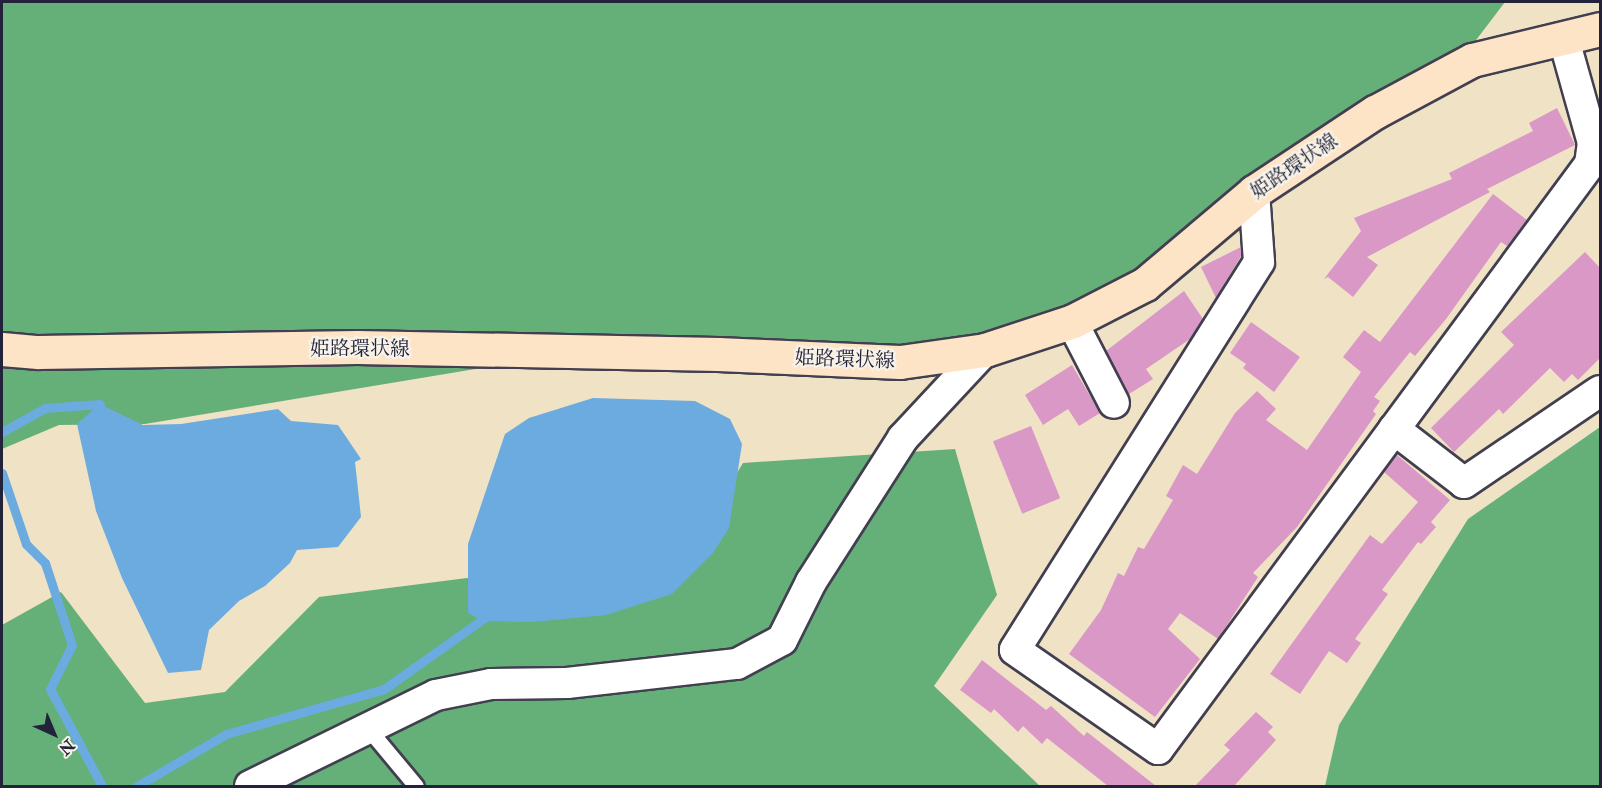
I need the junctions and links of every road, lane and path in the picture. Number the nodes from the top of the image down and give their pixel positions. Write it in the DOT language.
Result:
graph roads {
  1 [pos="1600,28"];
  2 [pos="1564,40"];
  3 [pos="1597,152"];
  4 [pos="1254,192"];
  5 [pos="1072,321"];
  6 [pos="2,349"];
  7 [pos="985,350"];
  8 [pos="1600,391"];
  9 [pos="1114,403"];
  10 [pos="1394,429"];
  11 [pos="366,726"];
  12 [pos="250,786"];
  13 [pos="416,786"];
  1 -- 2 [label="main road, 姫路環状線"];
  2 -- 3 [label="street"];
  2 -- 4 [label="main road, 姫路環状線"];
  3 -- 10 [label="street"];
  4 -- 5 [label="main road, 姫路環状線"];
  4 -- 10 [label="street"];
  5 -- 7 [label="main road, 姫路環状線"];
  5 -- 9 [label="street"];
  6 -- 7 [label="main road, 姫路環状線"];
  7 -- 11 [label="street"];
  8 -- 10 [label="street"];
  11 -- 12 [label="street"];
  11 -- 13 [label="lane"];
}
